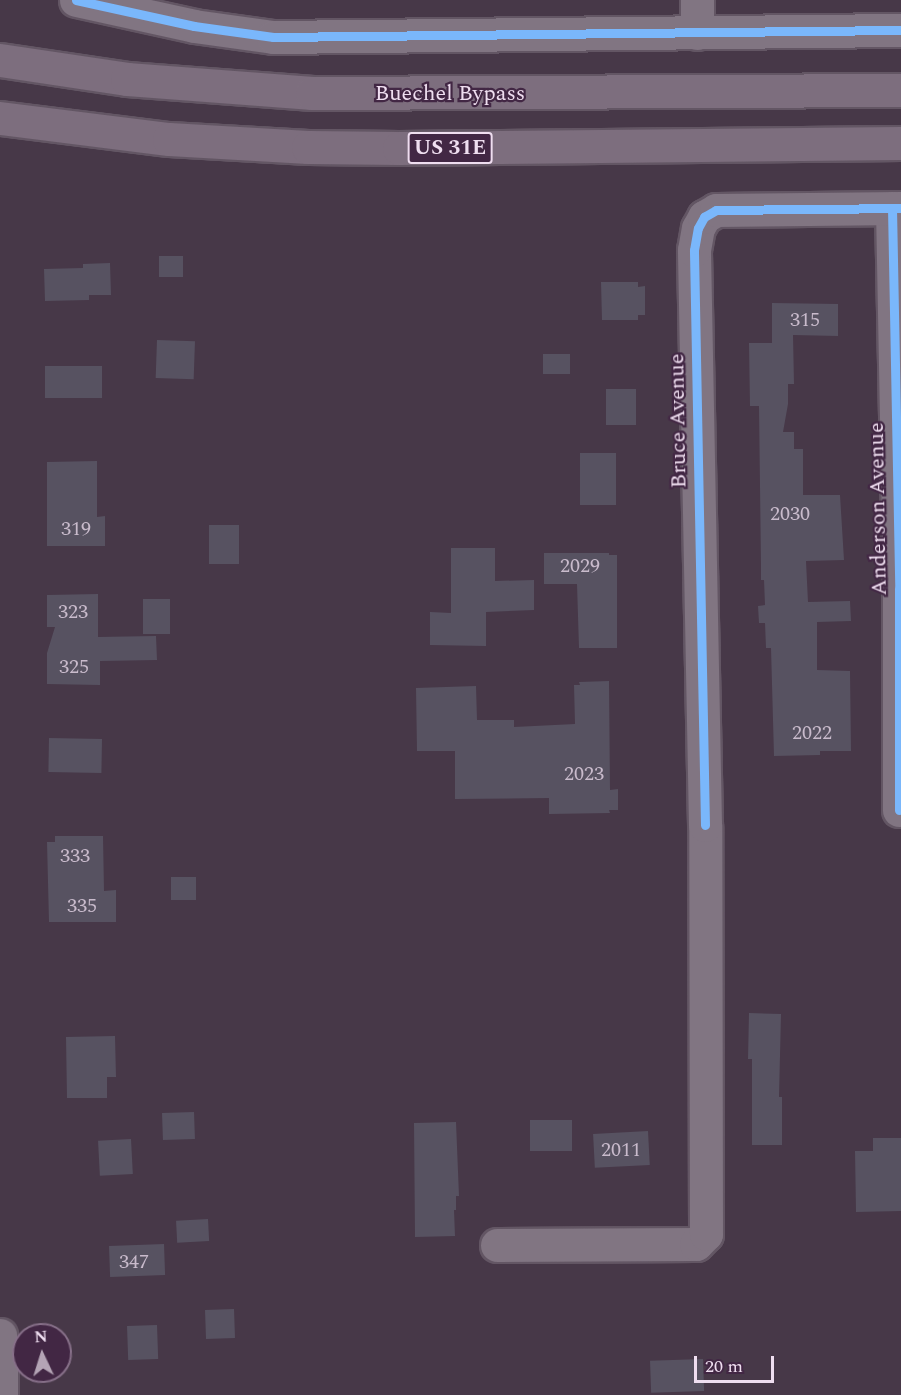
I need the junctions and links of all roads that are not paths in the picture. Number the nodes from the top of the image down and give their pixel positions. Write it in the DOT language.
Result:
graph roads {
  1 [pos="76,0"];
  2 [pos="697,0"];
  3 [pos="901,30"];
  4 [pos="697,33"];
  5 [pos="0,60"];
  6 [pos="901,90"];
  7 [pos="0,118"];
  8 [pos="901,143"];
  9 [pos="897,208"];
  10 [pos="899,810"];
  11 [pos="497,1245"];
  12 [pos="0,1335"];
  13 [pos="1,1395"];
  1 -- 4 [label="street"];
  2 -- 4 [label="street"];
  3 -- 4 [label="street"];
  5 -- 6 [label="main road, Buechel Bypass"];
  7 -- 8 [label="main road, US 31E"];
  9 -- 10 [label="street, Anderson Avenue"];
  9 -- 11 [label="street, Bruce Avenue"];
  12 -- 13 [label="street"];
}
